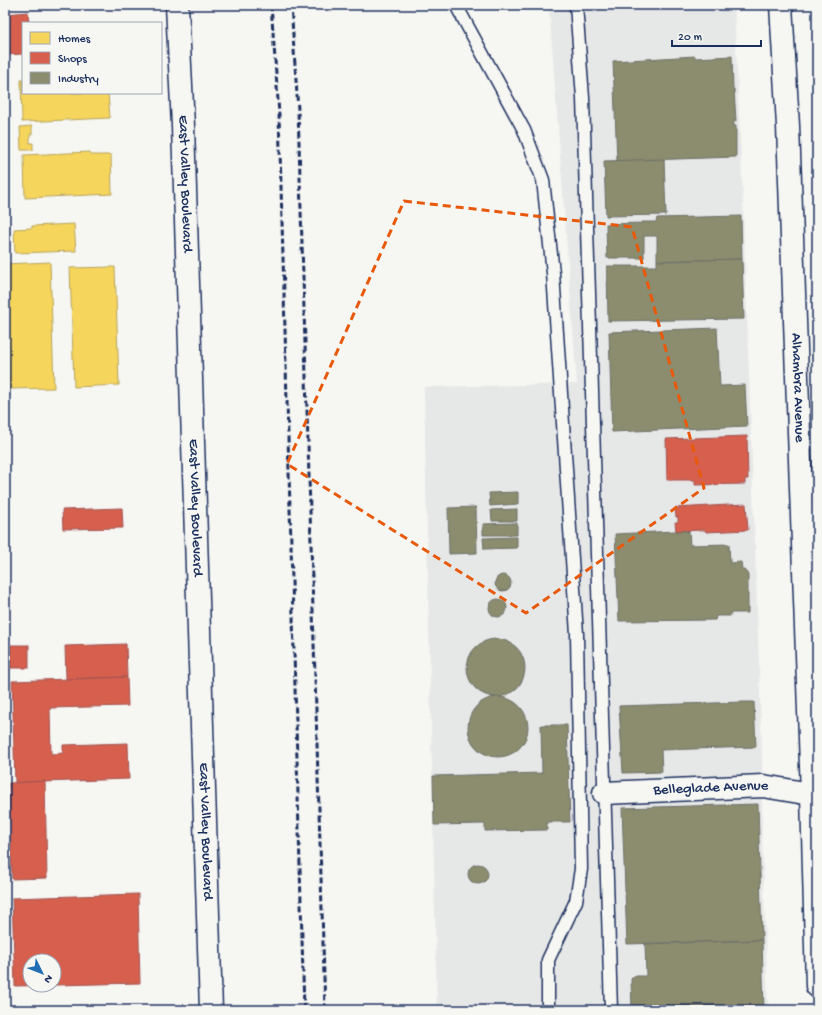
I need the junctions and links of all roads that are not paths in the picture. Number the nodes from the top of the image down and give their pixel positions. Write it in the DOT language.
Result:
graph roads {
  1 [pos="177,5"];
  2 [pos="456,5"];
  3 [pos="576,5"];
  4 [pos="781,5"];
  5 [pos="604,793"];
  6 [pos="815,794"];
  7 [pos="817,986"];
  8 [pos="210,1010"];
  9 [pos="548,1010"];
  10 [pos="611,1010"];
  1 -- 8 [label="main road, East Valley Boulevard"];
  2 -- 9 [label="lane"];
  3 -- 5 [label="lane"];
  4 -- 6 [label="main road, Alhambra Avenue"];
  5 -- 6 [label="main road, Belleglade Avenue"];
  5 -- 10 [label="lane"];
  6 -- 7 [label="main road, Alhambra Avenue"];
}
